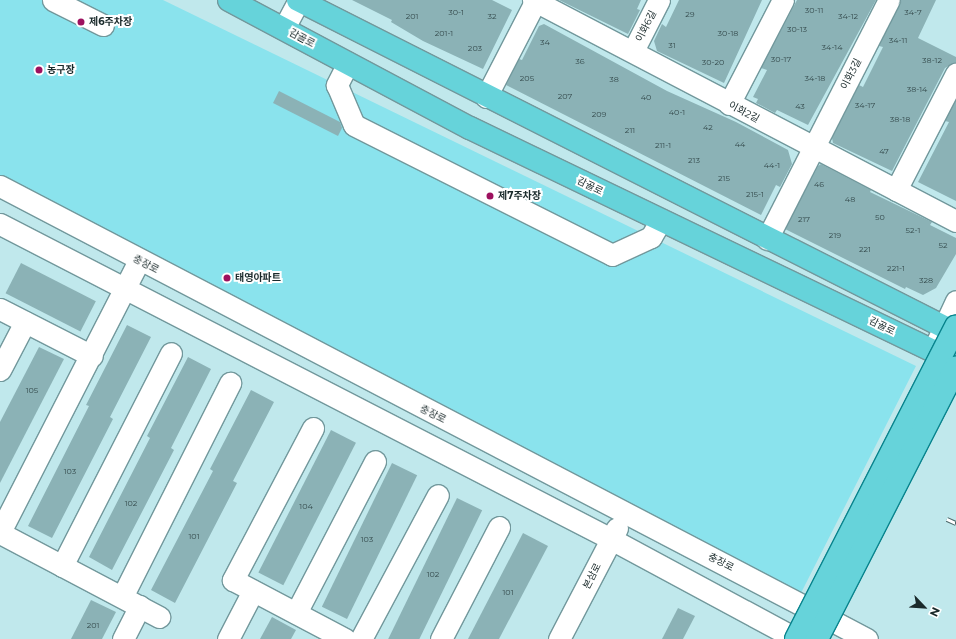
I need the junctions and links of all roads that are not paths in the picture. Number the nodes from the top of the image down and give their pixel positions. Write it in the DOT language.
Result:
graph roads {
  1 [pos="53,0"];
  2 [pos="229,0"];
  3 [pos="298,0"];
  4 [pos="535,0"];
  5 [pos="659,0"];
  6 [pos="783,0"];
  7 [pos="889,0"];
  8 [pos="104,25"];
  9 [pos="284,28"];
  10 [pos="632,51"];
  11 [pos="348,63"];
  12 [pos="956,74"];
  13 [pos="486,97"];
  14 [pos="729,104"];
  15 [pos="813,148"];
  16 [pos="0,186"];
  17 [pos="896,190"];
  18 [pos="661,220"];
  19 [pos="956,221"];
  20 [pos="0,224"];
  21 [pos="768,239"];
  22 [pos="139,260"];
  23 [pos="124,290"];
  24 [pos="956,301"];
  25 [pos="0,309"];
  26 [pos="25,322"];
  27 [pos="952,329"];
  28 [pos="933,350"];
  29 [pos="170,353"];
  30 [pos="92,356"];
  31 [pos="956,362"];
  32 [pos="956,367"];
  33 [pos="0,370"];
  34 [pos="230,383"];
  35 [pos="313,428"];
  36 [pos="375,461"];
  37 [pos="438,495"];
  38 [pos="624,513"];
  39 [pos="499,527"];
  40 [pos="0,533"];
  41 [pos="611,539"];
  42 [pos="62,566"];
  43 [pos="253,591"];
  44 [pos="131,602"];
  45 [pos="296,613"];
  46 [pos="159,616"];
  47 [pos="772,633"];
  48 [pos="324,634"];
  49 [pos="123,639"];
  50 [pos="228,639"];
  51 [pos="345,639"];
  52 [pos="361,639"];
  53 [pos="441,639"];
  54 [pos="559,639"];
  55 [pos="797,639"];
  56 [pos="817,639"];
  57 [pos="867,639"];
  1 -- 8 [label="street"];
  2 -- 9 [label="main road, 감골로"];
  3 -- 9 [label="street"];
  3 -- 13 [label="main road"];
  4 -- 10 [label="street, 이화2길"];
  4 -- 13 [label="street"];
  5 -- 10 [label="street, 이화6길"];
  6 -- 14 [label="street"];
  7 -- 15 [label="street, 이화3길"];
  9 -- 11 [label="main road, 감골로"];
  10 -- 14 [label="street, 이화2길"];
  11 -- 18 [label="main road, 감골로"];
  11 -- 18 [label="street"];
  12 -- 17 [label="street"];
  13 -- 21 [label="main road"];
  14 -- 15 [label="street, 이화2길"];
  15 -- 17 [label="street, 이화2길"];
  15 -- 21 [label="street, 이화3길"];
  16 -- 22 [label="street, 충장로"];
  17 -- 19 [label="street, 이화2길"];
  18 -- 28 [label="main road, 감골로"];
  20 -- 23 [label="street"];
  21 -- 27 [label="main road"];
  22 -- 23 [label="street"];
  22 -- 38 [label="street, 충장로"];
  23 -- 30 [label="street"];
  23 -- 41 [label="street"];
  24 -- 27 [label="street"];
  25 -- 26 [label="street"];
  26 -- 30 [label="street"];
  26 -- 33 [label="street"];
  27 -- 28 [label="street"];
  27 -- 55 [label="main road, bridge"];
  28 -- 31 [label="main road, 감골로"];
  29 -- 42 [label="street"];
  30 -- 40 [label="street"];
  32 -- 56 [label="main road, bridge"];
  34 -- 44 [label="street"];
  35 -- 43 [label="street"];
  36 -- 45 [label="street"];
  37 -- 52 [label="street"];
  38 -- 41 [label="street, 본삼로"];
  38 -- 57 [label="street, 충장로"];
  39 -- 53 [label="street"];
  40 -- 42 [label="street"];
  41 -- 47 [label="street"];
  41 -- 54 [label="street, 본삼로"];
  42 -- 44 [label="street"];
  43 -- 45 [label="street"];
  43 -- 50 [label="street"];
  44 -- 46 [label="street"];
  44 -- 49 [label="street"];
  45 -- 48 [label="street"];
  47 -- 55 [label="street"];
  48 -- 51 [label="street"];
}
